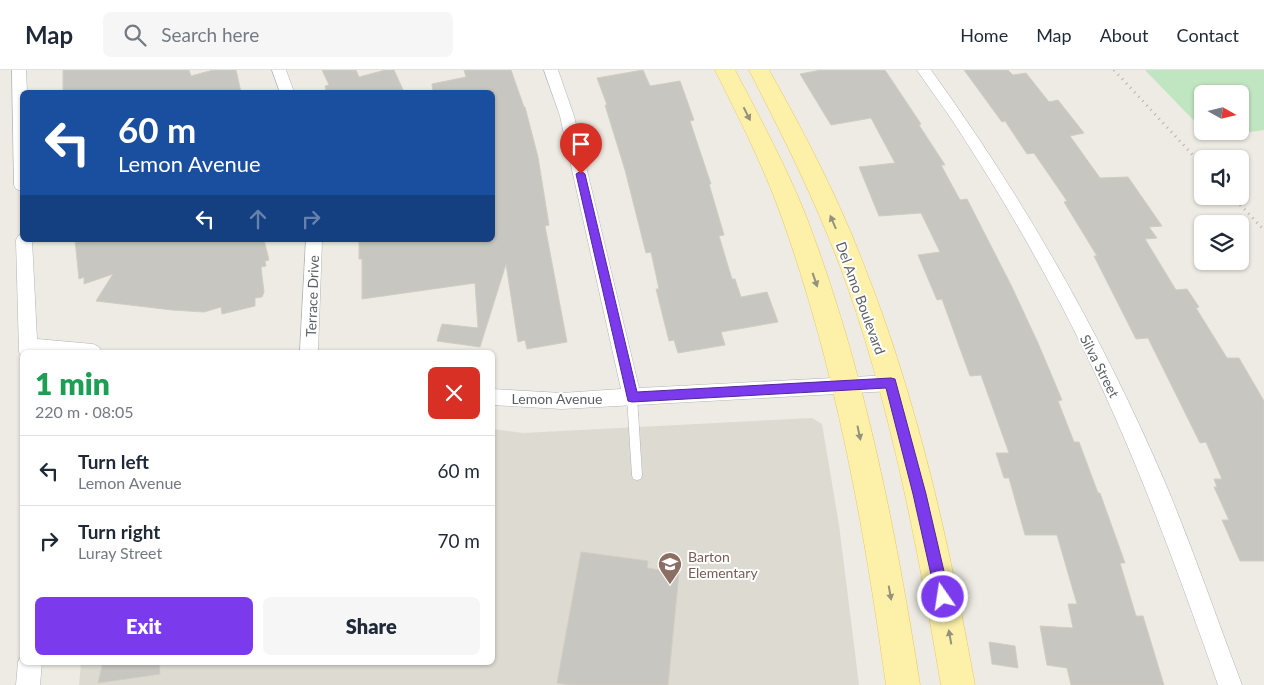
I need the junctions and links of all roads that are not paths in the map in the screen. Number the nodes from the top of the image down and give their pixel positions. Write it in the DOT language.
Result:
graph roads {
  1 [pos="19,70"];
  2 [pos="279,70"];
  3 [pos="551,70"];
  4 [pos="725,70"];
  5 [pos="759,70"];
  6 [pos="924,70"];
  7 [pos="285,90"];
  8 [pos="20,109"];
  9 [pos="24,242"];
  10 [pos="314,242"];
  11 [pos="28,349"];
  12 [pos="50,350"];
  13 [pos="309,350"];
  14 [pos="891,383"];
  15 [pos="848,386"];
  16 [pos="495,397"];
  17 [pos="632,397"];
  18 [pos="637,475"];
  19 [pos="30,665"];
  20 [pos="28,685"];
  21 [pos="903,685"];
  22 [pos="958,685"];
  23 [pos="1230,685"];
  1 -- 8 [label="street"];
  2 -- 7 [label="street"];
  3 -- 17 [label="street"];
  4 -- 15 [label="main road, one-way"];
  14 -- 5 [label="main road, Del Amo Boulevard, one-way"];
  6 -- 23 [label="street, Silva Street"];
  9 -- 11 [label="street"];
  10 -- 13 [label="street, Terrace Drive"];
  11 -- 12 [label="street"];
  14 -- 15 [label="street, Lemon Avenue"];
  22 -- 14 [label="main road, Del Amo Boulevard, one-way"];
  15 -- 17 [label="street, Lemon Avenue"];
  15 -- 21 [label="main road, one-way"];
  16 -- 17 [label="street, Lemon Avenue"];
  17 -- 18 [label="lane"];
  19 -- 20 [label="street"];
}
